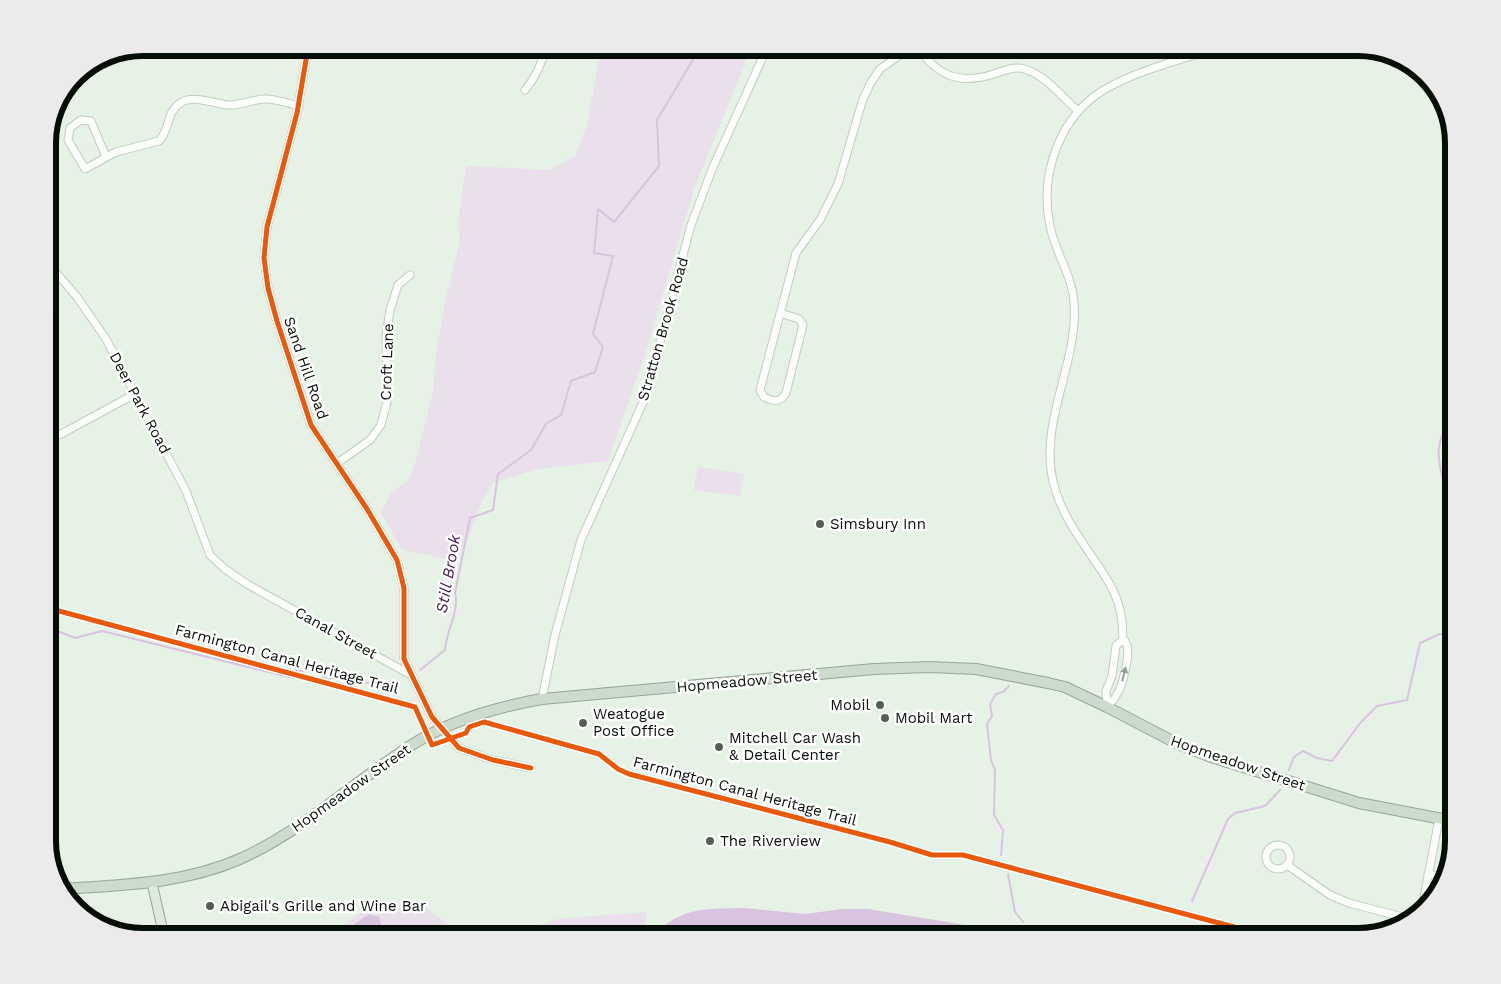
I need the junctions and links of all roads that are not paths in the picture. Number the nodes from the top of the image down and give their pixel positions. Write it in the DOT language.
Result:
graph roads {
  1 [pos="307,56"];
  2 [pos="543,56"];
  3 [pos="762,56"];
  4 [pos="899,56"];
  5 [pos="924,56"];
  6 [pos="1192,56"];
  7 [pos="525,90"];
  8 [pos="299,106"];
  9 [pos="1078,111"];
  10 [pos="106,157"];
  11 [pos="56,272"];
  12 [pos="410,275"];
  13 [pos="780,313"];
  14 [pos="135,394"];
  15 [pos="56,436"];
  16 [pos="336,464"];
  17 [pos="210,555"];
  18 [pos="1123,639"];
  19 [pos="411,676"];
  20 [pos="542,699"];
  21 [pos="1107,707"];
  22 [pos="441,730"];
  23 [pos="531,768"];
  24 [pos="1438,819"];
  25 [pos="1445,820"];
  26 [pos="1286,865"];
  27 [pos="1428,874"];
  28 [pos="1437,876"];
  29 [pos="152,883"];
  30 [pos="71,888"];
  31 [pos="1424,897"];
  32 [pos="1400,916"];
  33 [pos="162,928"];
  1 -- 8 [label="street, Sand Hill Road"];
  2 -- 7 [label="street"];
  3 -- 20 [label="street, Stratton Brook Road"];
  4 -- 13 [label="street"];
  5 -- 9 [label="street"];
  6 -- 9 [label="street"];
  8 -- 10 [label="street"];
  8 -- 16 [label="street, Sand Hill Road"];
  9 -- 18 [label="street"];
  10 -- 10 [label="street"];
  11 -- 14 [label="street, Deer Park Road"];
  12 -- 16 [label="street, Croft Lane"];
  13 -- 13 [label="street"];
  14 -- 15 [label="street"];
  14 -- 17 [label="street, Deer Park Road"];
  16 -- 19 [label="street, Sand Hill Road"];
  17 -- 19 [label="street, Canal Street"];
  18 -- 21 [label="street"];
  21 -- 18 [label="street, one-way"];
  19 -- 22 [label="street"];
  20 -- 21 [label="highway, Hopmeadow Street"];
  20 -- 22 [label="highway, Hopmeadow Street"];
  21 -- 24 [label="highway, Hopmeadow Street"];
  22 -- 23 [label="street"];
  22 -- 29 [label="highway, Hopmeadow Street"];
  24 -- 25 [label="highway, Hopmeadow Street"];
  24 -- 27 [label="street"];
  26 -- 32 [label="street"];
  27 -- 28 [label="street"];
  27 -- 31 [label="street"];
  29 -- 30 [label="highway, Hopmeadow Street"];
  29 -- 33 [label="main road"];
}
